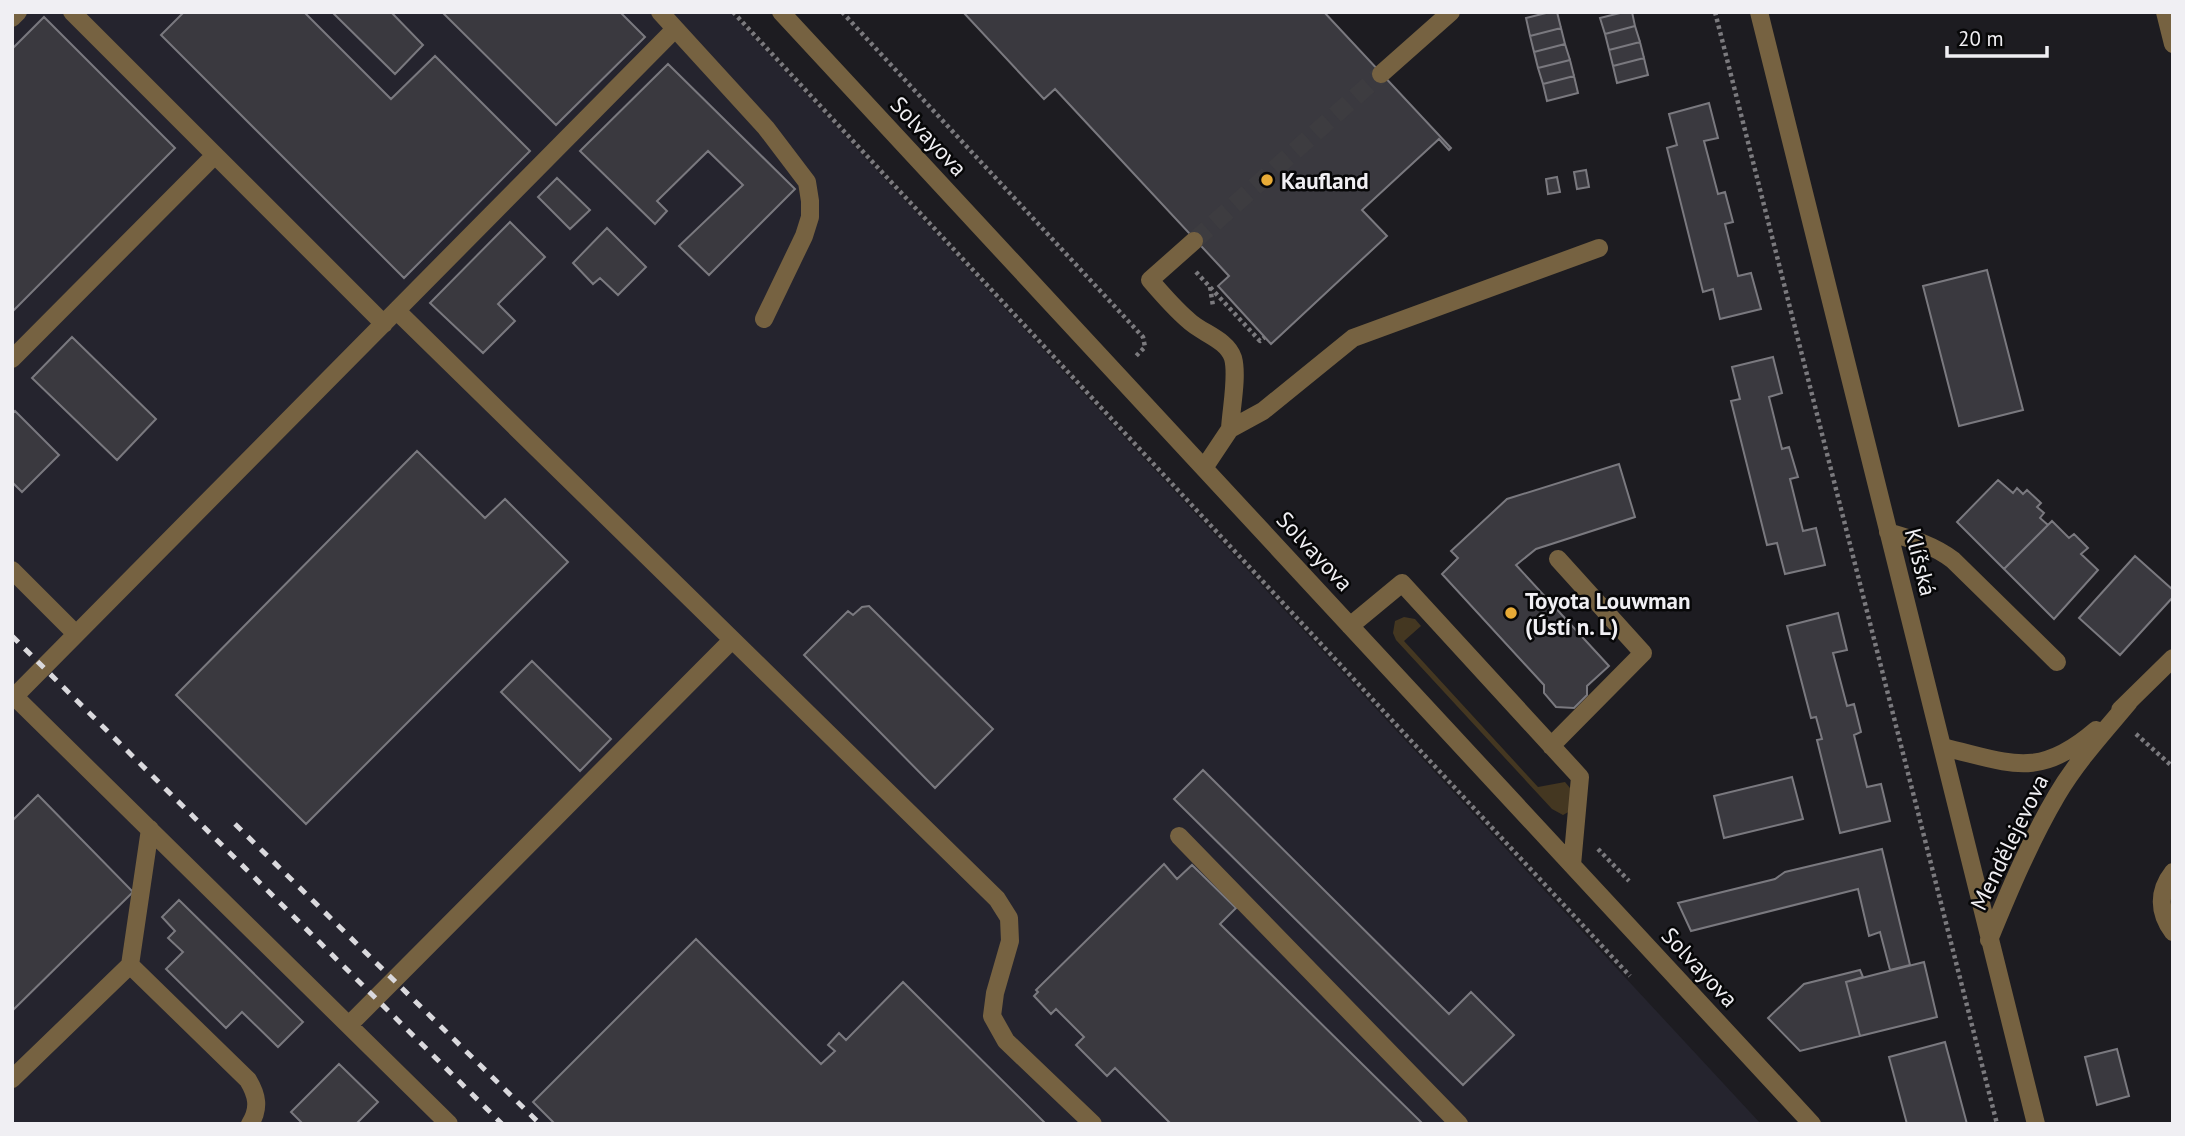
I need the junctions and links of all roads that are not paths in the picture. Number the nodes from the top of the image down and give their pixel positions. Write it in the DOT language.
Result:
graph roads {
  1 [pos="18,12"];
  2 [pos="72,12"];
  3 [pos="660,12"];
  4 [pos="781,12"];
  5 [pos="1451,12"];
  6 [pos="1759,12"];
  7 [pos="2165,12"];
  8 [pos="12,18"];
  9 [pos="675,29"];
  10 [pos="2173,44"];
  11 [pos="1381,74"];
  12 [pos="215,155"];
  13 [pos="1194,241"];
  14 [pos="1600,248"];
  15 [pos="390,318"];
  16 [pos="764,319"];
  17 [pos="12,359"];
  18 [pos="1230,429"];
  19 [pos="1204,468"];
  20 [pos="1888,532"];
  21 [pos="1558,559"];
  22 [pos="12,570"];
  23 [pos="1350,625"];
  24 [pos="76,635"];
  25 [pos="732,641"];
  26 [pos="2057,662"];
  27 [pos="2169,668"];
  28 [pos="13,698"];
  29 [pos="2129,702"];
  30 [pos="1551,746"];
  31 [pos="1942,747"];
  32 [pos="150,829"];
  33 [pos="1179,836"];
  34 [pos="1572,865"];
  35 [pos="2173,872"];
  36 [pos="2173,932"];
  37 [pos="1989,940"];
  38 [pos="130,965"];
  39 [pos="349,1025"];
  40 [pos="12,1079"];
  41 [pos="250,1124"];
  42 [pos="449,1124"];
  43 [pos="1093,1124"];
  44 [pos="1459,1124"];
  45 [pos="1812,1124"];
  46 [pos="2036,1124"];
  1 -- 8 [label="street"];
  2 -- 12 [label="street"];
  3 -- 9 [label="street"];
  4 -- 19 [label="street, Solvayova"];
  5 -- 11 [label="street"];
  6 -- 20 [label="street, Klíšská"];
  7 -- 10 [label="street"];
  9 -- 15 [label="street"];
  9 -- 16 [label="street"];
  12 -- 15 [label="street"];
  12 -- 17 [label="street"];
  13 -- 18 [label="street"];
  14 -- 18 [label="street"];
  15 -- 24 [label="street"];
  15 -- 25 [label="street"];
  18 -- 19 [label="street"];
  19 -- 23 [label="street, Solvayova"];
  20 -- 26 [label="street"];
  20 -- 31 [label="street, Klíšská"];
  21 -- 30 [label="street"];
  22 -- 24 [label="street"];
  23 -- 30 [label="street"];
  23 -- 34 [label="street, Solvayova"];
  24 -- 28 [label="street"];
  25 -- 39 [label="street"];
  25 -- 43 [label="street"];
  27 -- 29 [label="street, Mendělejevova"];
  28 -- 32 [label="street"];
  29 -- 31 [label="street, Mendělejevova"];
  29 -- 37 [label="street, Mendělejevova"];
  30 -- 34 [label="street"];
  31 -- 37 [label="street, Klíšská"];
  32 -- 38 [label="street"];
  32 -- 39 [label="street"];
  33 -- 44 [label="street"];
  34 -- 45 [label="street, Solvayova"];
  35 -- 36 [label="street"];
  37 -- 46 [label="street, Klíšská"];
  38 -- 40 [label="street"];
  38 -- 41 [label="street"];
  39 -- 42 [label="street"];
}
